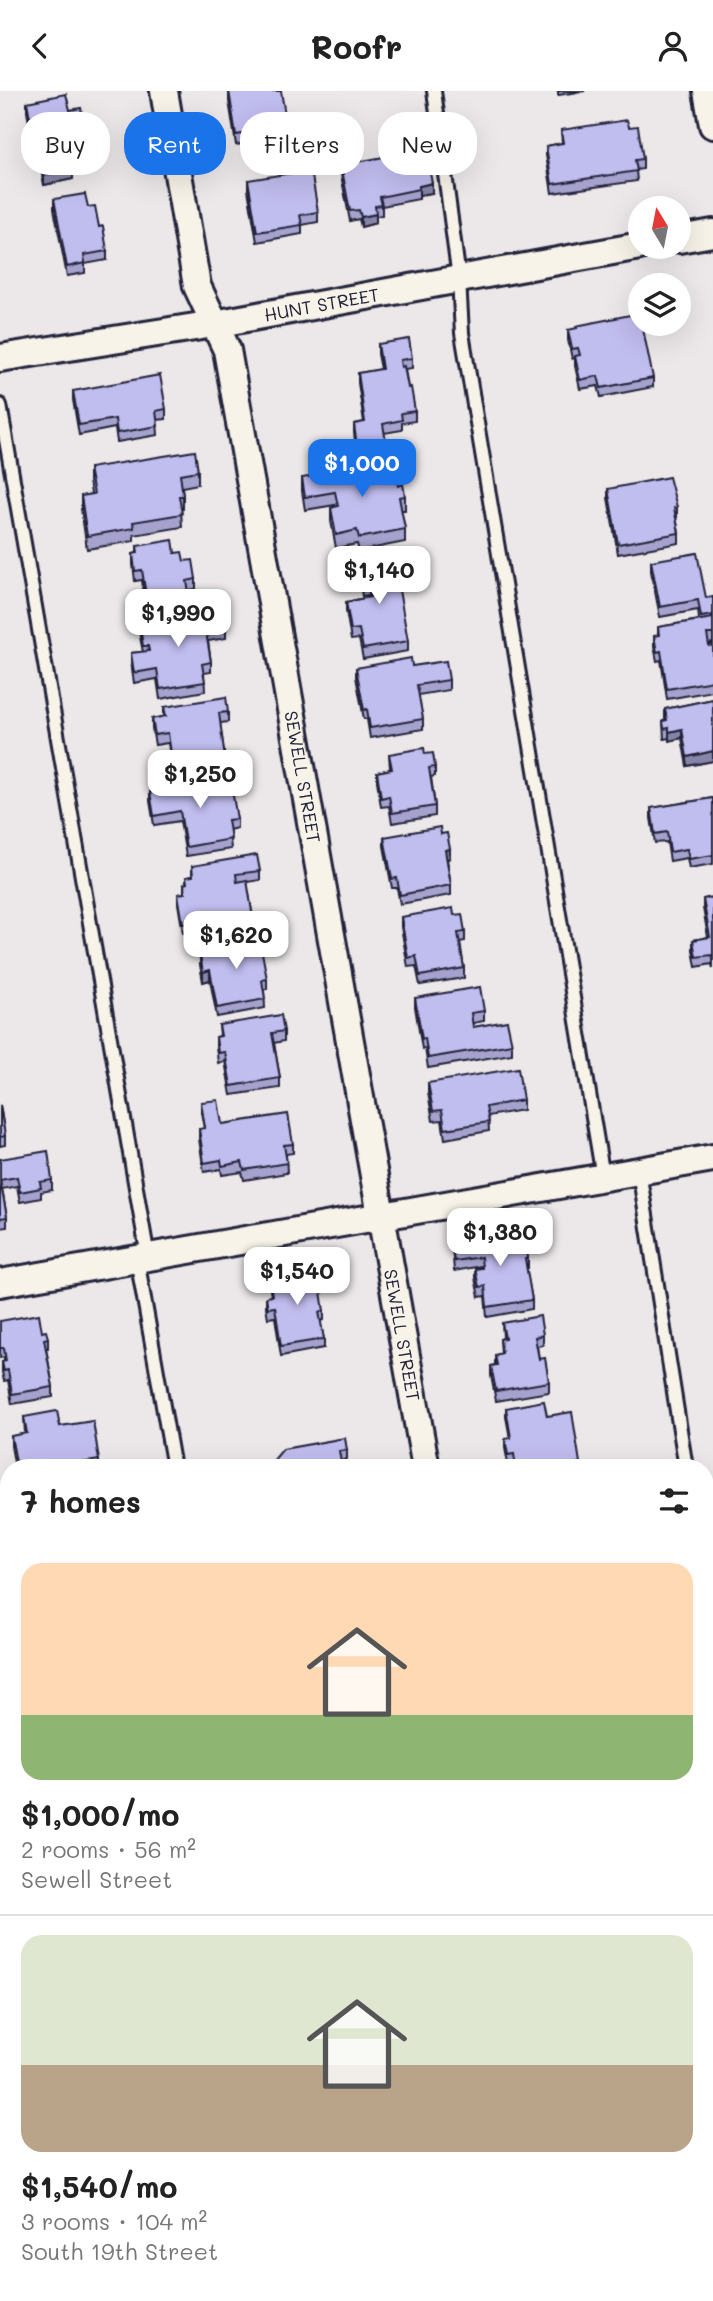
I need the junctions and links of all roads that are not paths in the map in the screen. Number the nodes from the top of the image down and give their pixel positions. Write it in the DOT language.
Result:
graph roads {
  1 [pos="164,91"];
  2 [pos="434,91"];
  3 [pos="707,91"];
  4 [pos="713,125"];
  5 [pos="713,233"];
  6 [pos="691,237"];
  7 [pos="628,248"];
  8 [pos="459,279"];
  9 [pos="214,324"];
  10 [pos="0,358"];
  11 [pos="0,405"];
  12 [pos="713,1158"];
  13 [pos="639,1171"];
  14 [pos="603,1177"];
  15 [pos="381,1216"];
  16 [pos="143,1258"];
  17 [pos="0,1283"];
  18 [pos="173,1459"];
  19 [pos="424,1459"];
  20 [pos="686,1459"];
  1 -- 9 [label="street, SEWELL STREET"];
  2 -- 8 [label="lane"];
  3 -- 4 [label="street"];
  5 -- 6 [label="street"];
  7 -- 8 [label="street, HUNT STREET"];
  8 -- 9 [label="street, HUNT STREET"];
  8 -- 14 [label="lane"];
  9 -- 10 [label="street, HUNT STREET"];
  9 -- 15 [label="street, SEWELL STREET"];
  11 -- 16 [label="lane"];
  12 -- 13 [label="street"];
  13 -- 14 [label="street"];
  13 -- 20 [label="lane"];
  14 -- 15 [label="street"];
  15 -- 16 [label="street"];
  15 -- 19 [label="street, SEWELL STREET"];
  16 -- 17 [label="street"];
  16 -- 18 [label="lane"];
}
